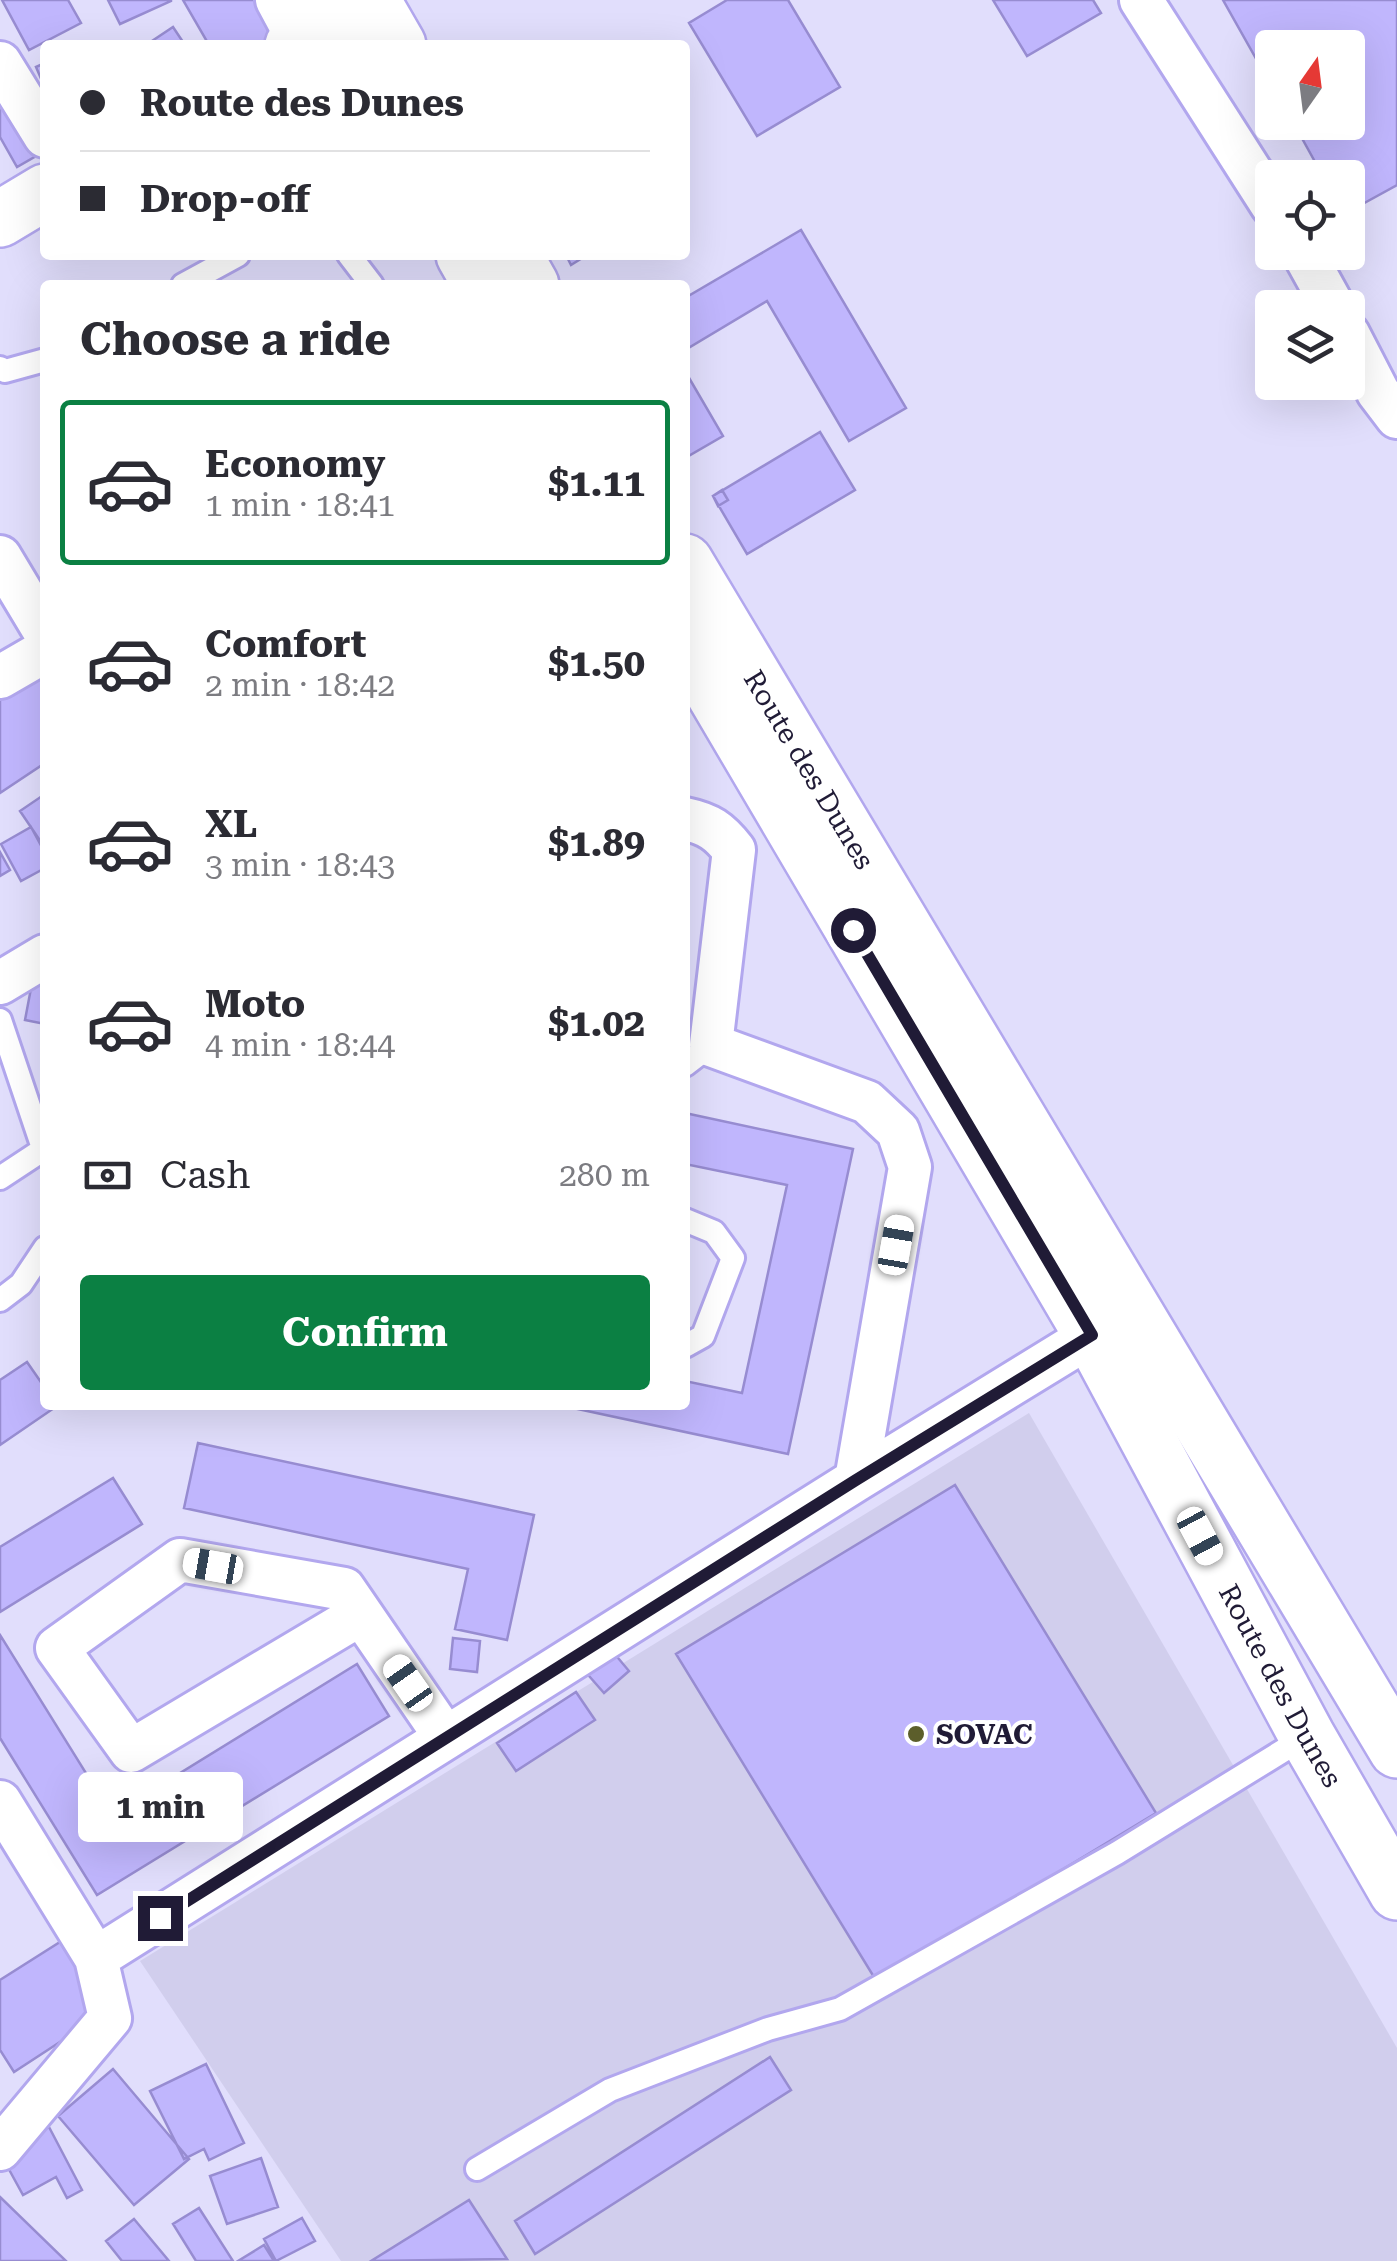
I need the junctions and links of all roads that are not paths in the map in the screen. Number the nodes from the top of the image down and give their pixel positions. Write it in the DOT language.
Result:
graph roads {
  1 [pos="1140,0"];
  2 [pos="0,64"];
  3 [pos="40,128"];
  4 [pos="1255,179"];
  5 [pos="40,195"];
  6 [pos="0,218"];
  7 [pos="229,260"];
  8 [pos="353,260"];
  9 [pos="192,280"];
  10 [pos="368,280"];
  11 [pos="40,361"];
  12 [pos="1365,367"];
  13 [pos="0,368"];
  14 [pos="1397,418"];
  15 [pos="0,557"];
  16 [pos="690,570"];
  17 [pos="40,624"];
  18 [pos="690,652"];
  19 [pos="40,654"];
  20 [pos="0,678"];
  21 [pos="690,820"];
  22 [pos="40,959"];
  23 [pos="0,983"];
  24 [pos="0,1020"];
  25 [pos="698,1055"];
  26 [pos="40,1140"];
  27 [pos="40,1154"];
  28 [pos="0,1178"];
  29 [pos="690,1222"];
  30 [pos="40,1256"];
  31 [pos="0,1300"];
  32 [pos="1092,1335"];
  33 [pos="690,1343"];
  34 [pos="856,1480"];
  35 [pos="361,1614"];
  36 [pos="1307,1736"];
  37 [pos="446,1738"];
  38 [pos="1397,1750"];
  39 [pos="0,1802"];
  40 [pos="1397,1892"];
  41 [pos="96,1958"];
  42 [pos="0,2150"];
  43 [pos="477,2169"];
  1 -- 4 [label="street"];
  2 -- 3 [label="street"];
  5 -- 6 [label="main road"];
  7 -- 9 [label="lane"];
  8 -- 10 [label="lane"];
  11 -- 13 [label="lane"];
  12 -- 14 [label="street"];
  15 -- 17 [label="street"];
  16 -- 38 [label="main road, Route des Dunes"];
  18 -- 32 [label="main road, Route des Dunes"];
  19 -- 20 [label="street"];
  21 -- 25 [label="street"];
  22 -- 23 [label="street"];
  24 -- 26 [label="lane"];
  25 -- 34 [label="street"];
  27 -- 28 [label="lane"];
  29 -- 33 [label="lane"];
  30 -- 31 [label="lane"];
  32 -- 34 [label="street"];
  32 -- 36 [label="main road, Route des Dunes"];
  34 -- 37 [label="street"];
  35 -- 35 [label="street"];
  35 -- 37 [label="street"];
  36 -- 40 [label="main road, Route des Dunes"];
  36 -- 43 [label="lane"];
  37 -- 41 [label="street"];
  39 -- 41 [label="street"];
  41 -- 42 [label="street"];
}
